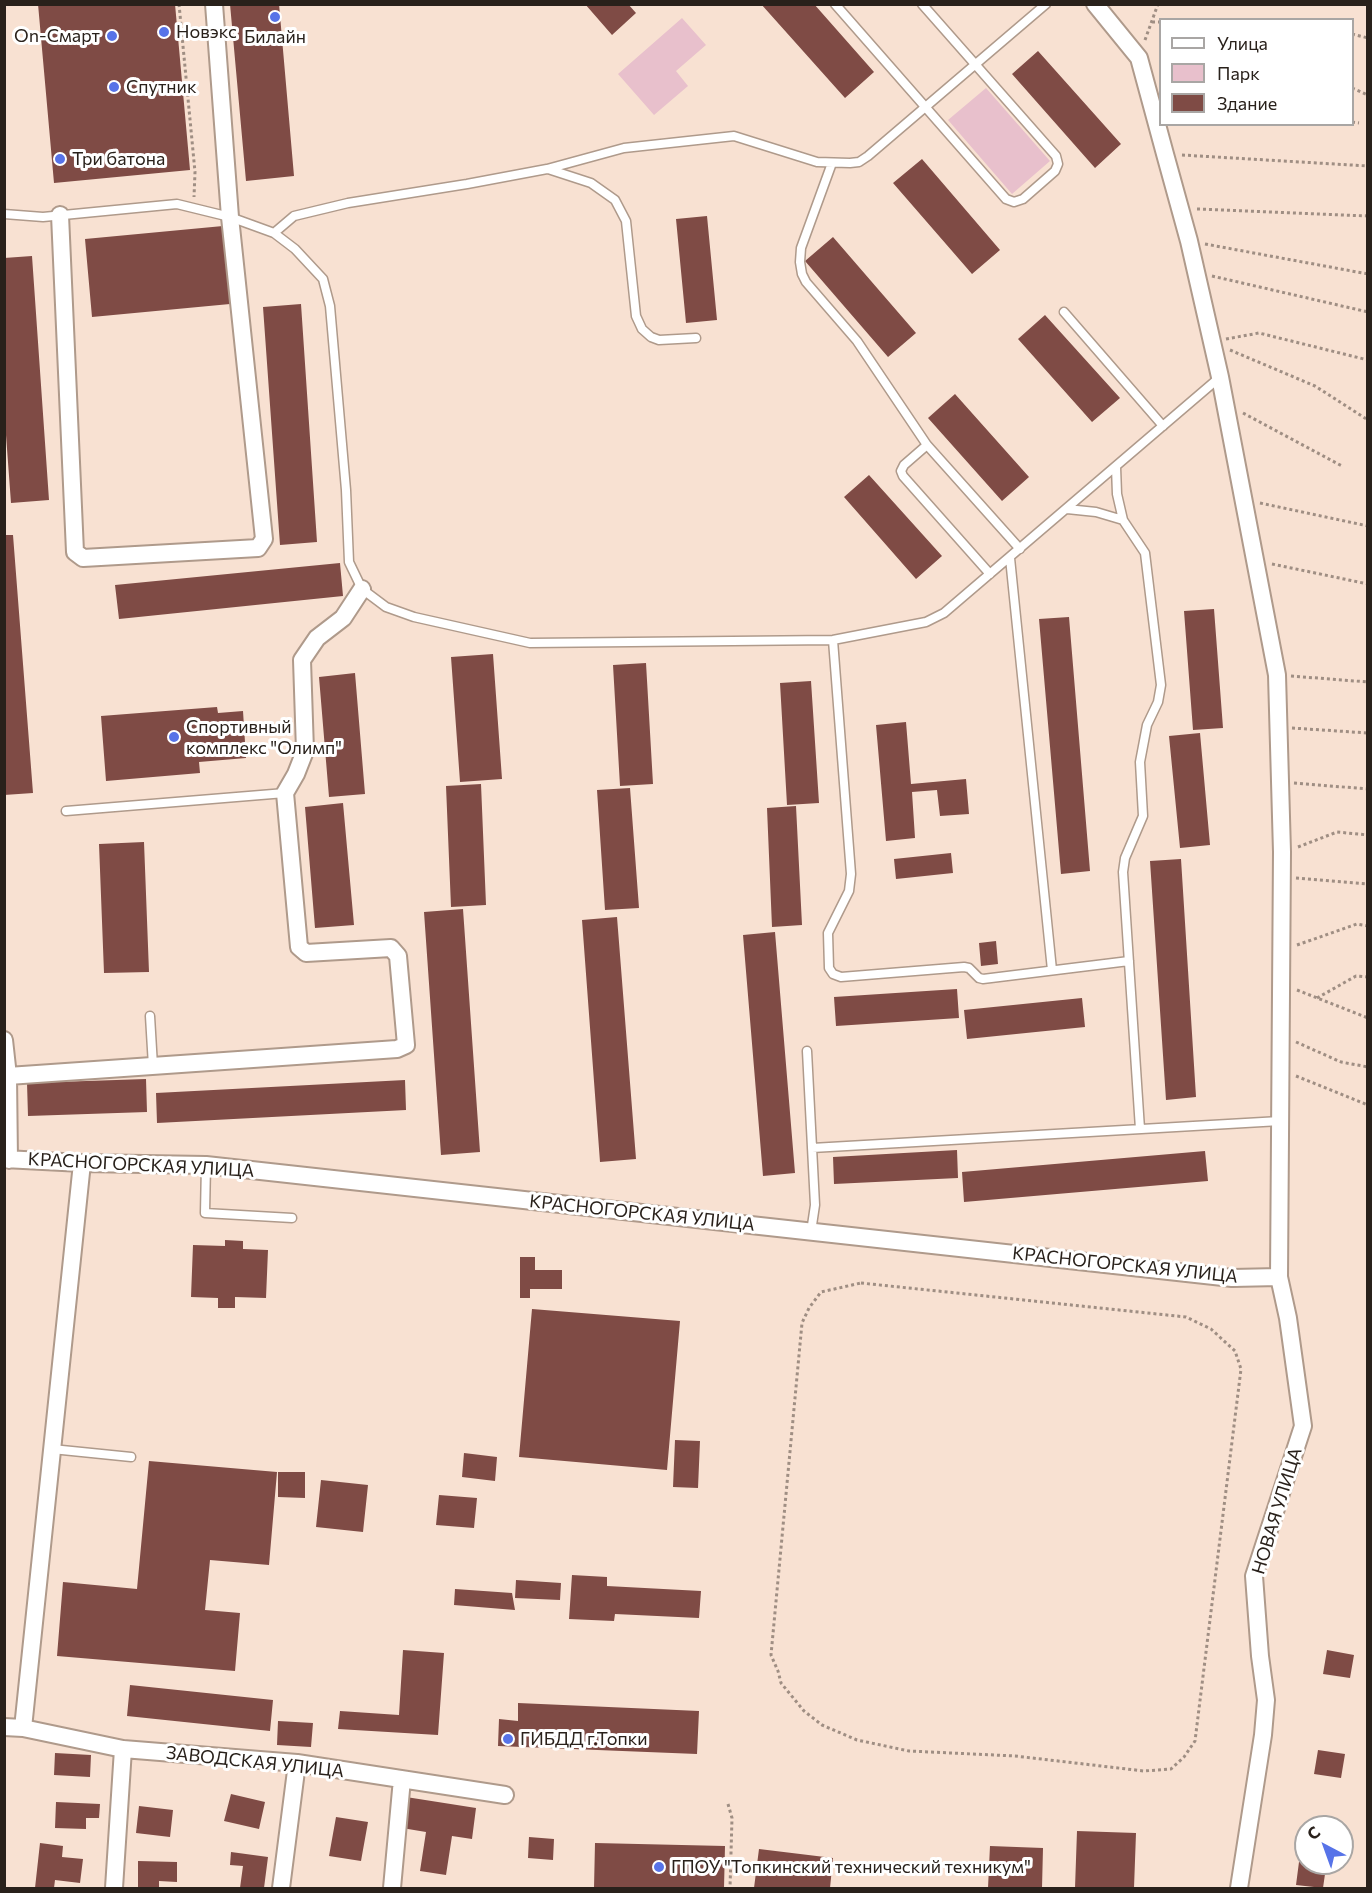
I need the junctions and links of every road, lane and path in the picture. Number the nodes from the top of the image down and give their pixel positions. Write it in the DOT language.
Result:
graph roads {
  1 [pos="179,4"];
  2 [pos="214,4"];
  3 [pos="835,4"];
  4 [pos="922,4"];
  5 [pos="1046,4"];
  6 [pos="1095,4"];
  7 [pos="1158,4"];
  8 [pos="1152,22"];
  9 [pos="1159,22"];
  10 [pos="1139,58"];
  11 [pos="975,65"];
  12 [pos="1354,88"];
  13 [pos="1368,95"];
  14 [pos="926,107"];
  15 [pos="1354,122"];
  16 [pos="1359,123"];
  17 [pos="1165,154"];
  18 [pos="832,163"];
  19 [pos="1368,166"];
  20 [pos="548,169"];
  21 [pos="194,208"];
  22 [pos="1180,209"];
  23 [pos="4,213"];
  24 [pos="60,215"];
  25 [pos="1368,216"];
  26 [pos="230,217"];
  27 [pos="274,234"];
  28 [pos="1188,241"];
  29 [pos="1196,272"];
  30 [pos="1368,274"];
  31 [pos="1064,312"];
  32 [pos="1368,312"];
  33 [pos="696,338"];
  34 [pos="1212,342"];
  35 [pos="1368,360"];
  36 [pos="1220,377"];
  37 [pos="1225,403"];
  38 [pos="1368,420"];
  39 [pos="1163,426"];
  40 [pos="927,445"];
  41 [pos="1342,466"];
  42 [pos="1116,467"];
  43 [pos="1244,500"];
  44 [pos="1067,509"];
  45 [pos="1123,520"];
  46 [pos="1368,526"];
  47 [pos="1020,549"];
  48 [pos="1010,558"];
  49 [pos="1255,561"];
  50 [pos="990,574"];
  51 [pos="1368,584"];
  52 [pos="362,590"];
  53 [pos="833,640"];
  54 [pos="1277,675"];
  55 [pos="1368,682"];
  56 [pos="1279,728"];
  57 [pos="1368,733"];
  58 [pos="1280,782"];
  59 [pos="1368,789"];
  60 [pos="285,793"];
  61 [pos="66,811"];
  62 [pos="1368,835"];
  63 [pos="1282,852"];
  64 [pos="1282,877"];
  65 [pos="1368,884"];
  66 [pos="1368,926"];
  67 [pos="1281,951"];
  68 [pos="1129,961"];
  69 [pos="1052,970"];
  70 [pos="1368,977"];
  71 [pos="1281,983"];
  72 [pos="1317,998"];
  73 [pos="150,1016"];
  74 [pos="1368,1018"];
  75 [pos="1281,1035"];
  76 [pos="4,1040"];
  77 [pos="807,1050"];
  78 [pos="153,1065"];
  79 [pos="1368,1067"];
  80 [pos="1280,1069"];
  81 [pos="8,1076"];
  82 [pos="1368,1105"];
  83 [pos="1280,1121"];
  84 [pos="1140,1129"];
  85 [pos="812,1148"];
  86 [pos="7,1160"];
  87 [pos="82,1163"];
  88 [pos="206,1165"];
  89 [pos="292,1218"];
  90 [pos="811,1232"];
  91 [pos="1279,1277"];
  92 [pos="52,1449"];
  93 [pos="131,1457"];
  94 [pos="793,1698"];
  95 [pos="4,1727"];
  96 [pos="23,1728"];
  97 [pos="123,1749"];
  98 [pos="297,1763"];
  99 [pos="402,1779"];
  100 [pos="505,1796"];
  101 [pos="728,1804"];
  102 [pos="114,1888"];
  103 [pos="281,1888"];
  104 [pos="392,1888"];
  105 [pos="730,1888"];
  106 [pos="1239,1888"];
  1 -- 21 [label="path"];
  2 -- 26 [label="street"];
  3 -- 14 [label="lane"];
  4 -- 11 [label="lane"];
  5 -- 11 [label="lane"];
  6 -- 10 [label="street"];
  7 -- 8 [label="path"];
  8 -- 9 [label="path"];
  8 -- 10 [label="path"];
  10 -- 17 [label="street, НОВАЯ УЛИЦА"];
  11 -- 14 [label="lane"];
  11 -- 14 [label="lane"];
  12 -- 13 [label="path"];
  14 -- 18 [label="lane"];
  15 -- 16 [label="path"];
  17 -- 19 [label="path"];
  17 -- 22 [label="street, НОВАЯ УЛИЦА"];
  18 -- 20 [label="lane"];
  18 -- 40 [label="lane"];
  20 -- 27 [label="lane"];
  20 -- 33 [label="lane"];
  21 -- 24 [label="lane"];
  21 -- 26 [label="lane"];
  22 -- 25 [label="path"];
  22 -- 28 [label="street, НОВАЯ УЛИЦА"];
  23 -- 24 [label="lane"];
  24 -- 26 [label="street"];
  26 -- 27 [label="lane"];
  27 -- 52 [label="lane"];
  28 -- 29 [label="street, НОВАЯ УЛИЦА"];
  28 -- 30 [label="path"];
  29 -- 32 [label="path"];
  29 -- 34 [label="street, НОВАЯ УЛИЦА"];
  31 -- 39 [label="lane"];
  34 -- 35 [label="path"];
  34 -- 36 [label="street, НОВАЯ УЛИЦА"];
  34 -- 38 [label="path"];
  36 -- 37 [label="street, НОВАЯ УЛИЦА"];
  36 -- 39 [label="lane"];
  37 -- 41 [label="path"];
  37 -- 43 [label="street, НОВАЯ УЛИЦА"];
  39 -- 42 [label="lane"];
  40 -- 47 [label="lane"];
  40 -- 50 [label="lane"];
  42 -- 44 [label="lane"];
  42 -- 45 [label="lane"];
  43 -- 46 [label="path"];
  43 -- 49 [label="street, НОВАЯ УЛИЦА"];
  44 -- 45 [label="lane"];
  44 -- 47 [label="lane"];
  45 -- 68 [label="lane"];
  47 -- 48 [label="lane"];
  48 -- 50 [label="lane"];
  48 -- 69 [label="lane"];
  49 -- 51 [label="path"];
  49 -- 54 [label="street, НОВАЯ УЛИЦА"];
  50 -- 53 [label="lane"];
  52 -- 53 [label="lane"];
  52 -- 60 [label="street"];
  53 -- 69 [label="lane"];
  54 -- 55 [label="path"];
  54 -- 56 [label="street, НОВАЯ УЛИЦА"];
  56 -- 57 [label="path"];
  56 -- 58 [label="street, НОВАЯ УЛИЦА"];
  58 -- 59 [label="path"];
  58 -- 63 [label="street, НОВАЯ УЛИЦА"];
  60 -- 61 [label="lane"];
  60 -- 78 [label="street"];
  62 -- 63 [label="path"];
  63 -- 64 [label="street, НОВАЯ УЛИЦА"];
  64 -- 65 [label="path"];
  64 -- 67 [label="street, НОВАЯ УЛИЦА"];
  66 -- 67 [label="path"];
  67 -- 71 [label="street, НОВАЯ УЛИЦА"];
  68 -- 69 [label="lane"];
  68 -- 84 [label="lane"];
  70 -- 72 [label="path"];
  71 -- 72 [label="path"];
  71 -- 75 [label="street, НОВАЯ УЛИЦА"];
  72 -- 74 [label="path"];
  73 -- 78 [label="lane"];
  75 -- 79 [label="path"];
  75 -- 80 [label="street, НОВАЯ УЛИЦА"];
  76 -- 81 [label="street"];
  77 -- 85 [label="lane"];
  78 -- 81 [label="street"];
  80 -- 82 [label="path"];
  80 -- 83 [label="street, НОВАЯ УЛИЦА"];
  81 -- 86 [label="street"];
  83 -- 84 [label="lane"];
  83 -- 91 [label="street, НОВАЯ УЛИЦА"];
  84 -- 85 [label="lane"];
  85 -- 90 [label="lane"];
  86 -- 87 [label="street, КРАСНОГОРСКАЯ УЛИЦА"];
  87 -- 88 [label="street, КРАСНОГОРСКАЯ УЛИЦА"];
  87 -- 92 [label="street"];
  88 -- 89 [label="lane"];
  88 -- 90 [label="street, КРАСНОГОРСКАЯ УЛИЦА"];
  90 -- 91 [label="street, КРАСНОГОРСКАЯ УЛИЦА"];
  91 -- 106 [label="street, НОВАЯ УЛИЦА"];
  92 -- 93 [label="lane"];
  92 -- 96 [label="street"];
  94 -- 94 [label="path"];
  95 -- 96 [label="street, ЗАВОДСКАЯ УЛИЦА"];
  96 -- 97 [label="street, ЗАВОДСКАЯ УЛИЦА"];
  97 -- 98 [label="street, ЗАВОДСКАЯ УЛИЦА"];
  97 -- 102 [label="street"];
  98 -- 99 [label="street, ЗАВОДСКАЯ УЛИЦА"];
  98 -- 103 [label="street"];
  99 -- 100 [label="street, ЗАВОДСКАЯ УЛИЦА"];
  99 -- 104 [label="street"];
  101 -- 105 [label="path"];
}
